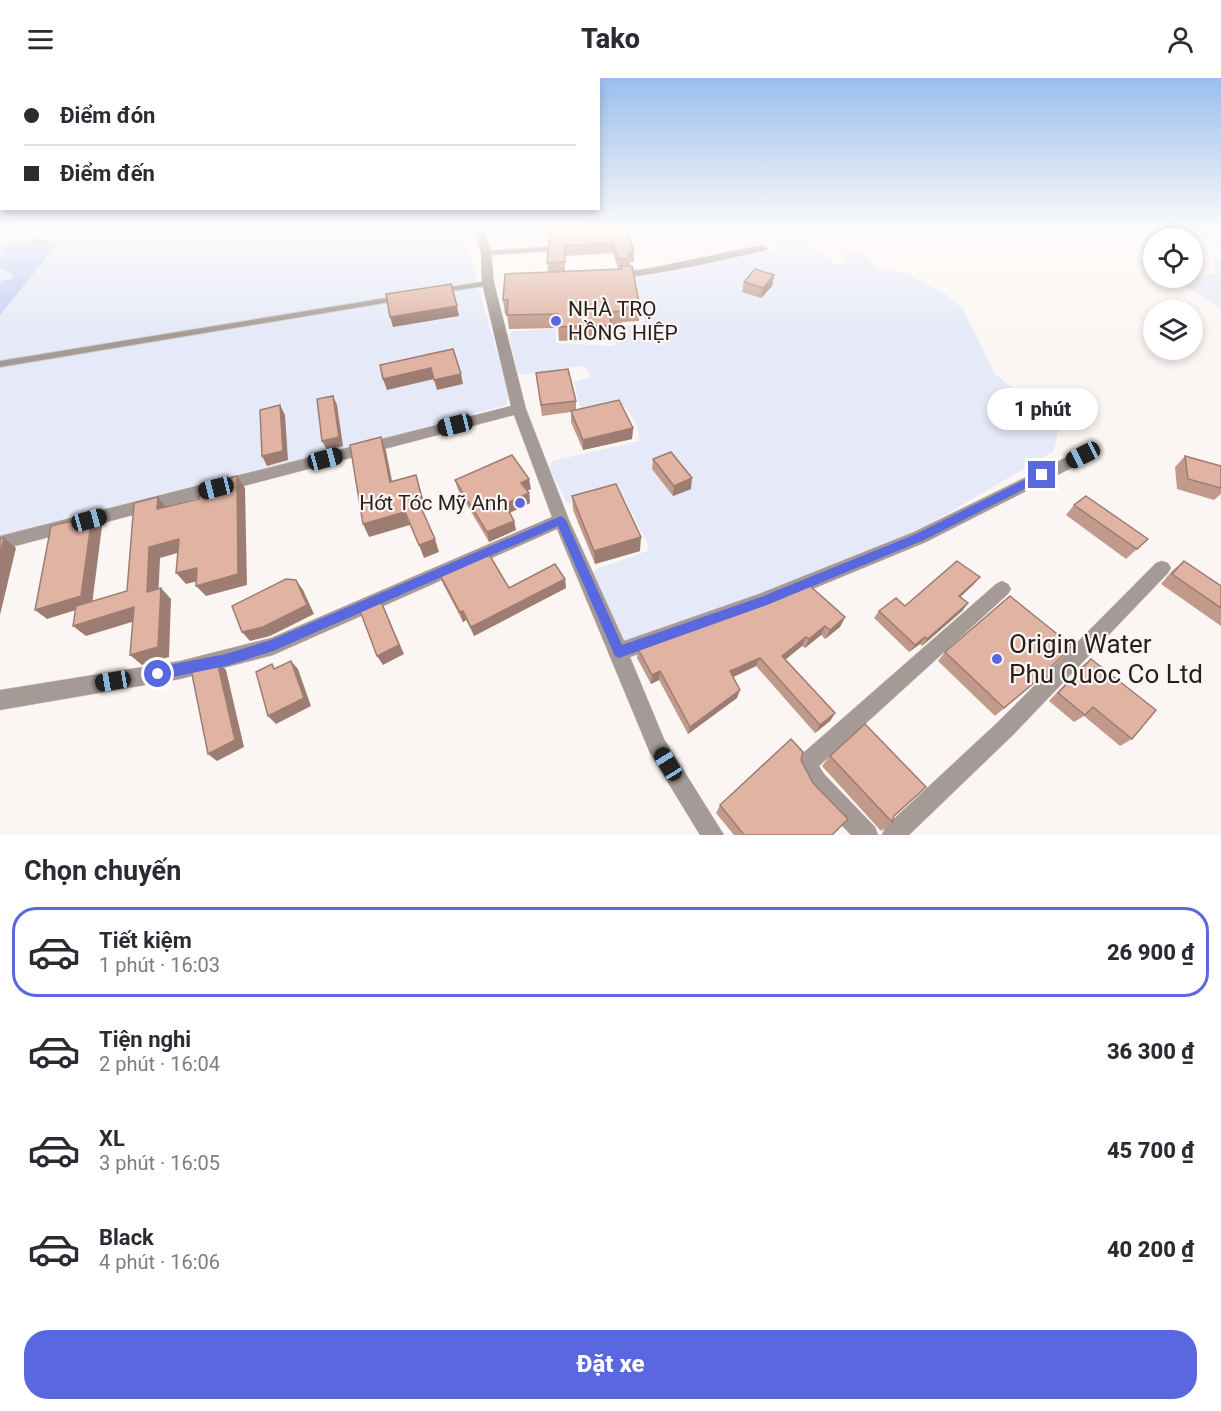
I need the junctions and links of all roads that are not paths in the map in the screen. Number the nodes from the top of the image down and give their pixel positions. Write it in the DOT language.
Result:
graph roads {
  1 [pos="489,264"];
  2 [pos="684,264"];
  3 [pos="600,277"];
  4 [pos="494,282"];
  5 [pos="432,292"];
  6 [pos="409,296"];
  7 [pos="0,364"];
  8 [pos="519,409"];
  9 [pos="1083,455"];
  10 [pos="561,520"];
  11 [pos="0,543"];
  12 [pos="1162,568"];
  13 [pos="1002,589"];
  14 [pos="619,652"];
  15 [pos="0,700"];
  16 [pos="713,835"];
  17 [pos="867,835"];
  18 [pos="893,835"];
  1 -- 4 [label="street"];
  2 -- 3 [label="street"];
  4 -- 5 [label="lane"];
  4 -- 8 [label="street"];
  6 -- 7 [label="lane"];
  8 -- 10 [label="street"];
  8 -- 11 [label="street"];
  9 -- 14 [label="street"];
  10 -- 14 [label="street"];
  10 -- 15 [label="street"];
  12 -- 18 [label="street"];
  13 -- 17 [label="street"];
  14 -- 16 [label="street"];
}
